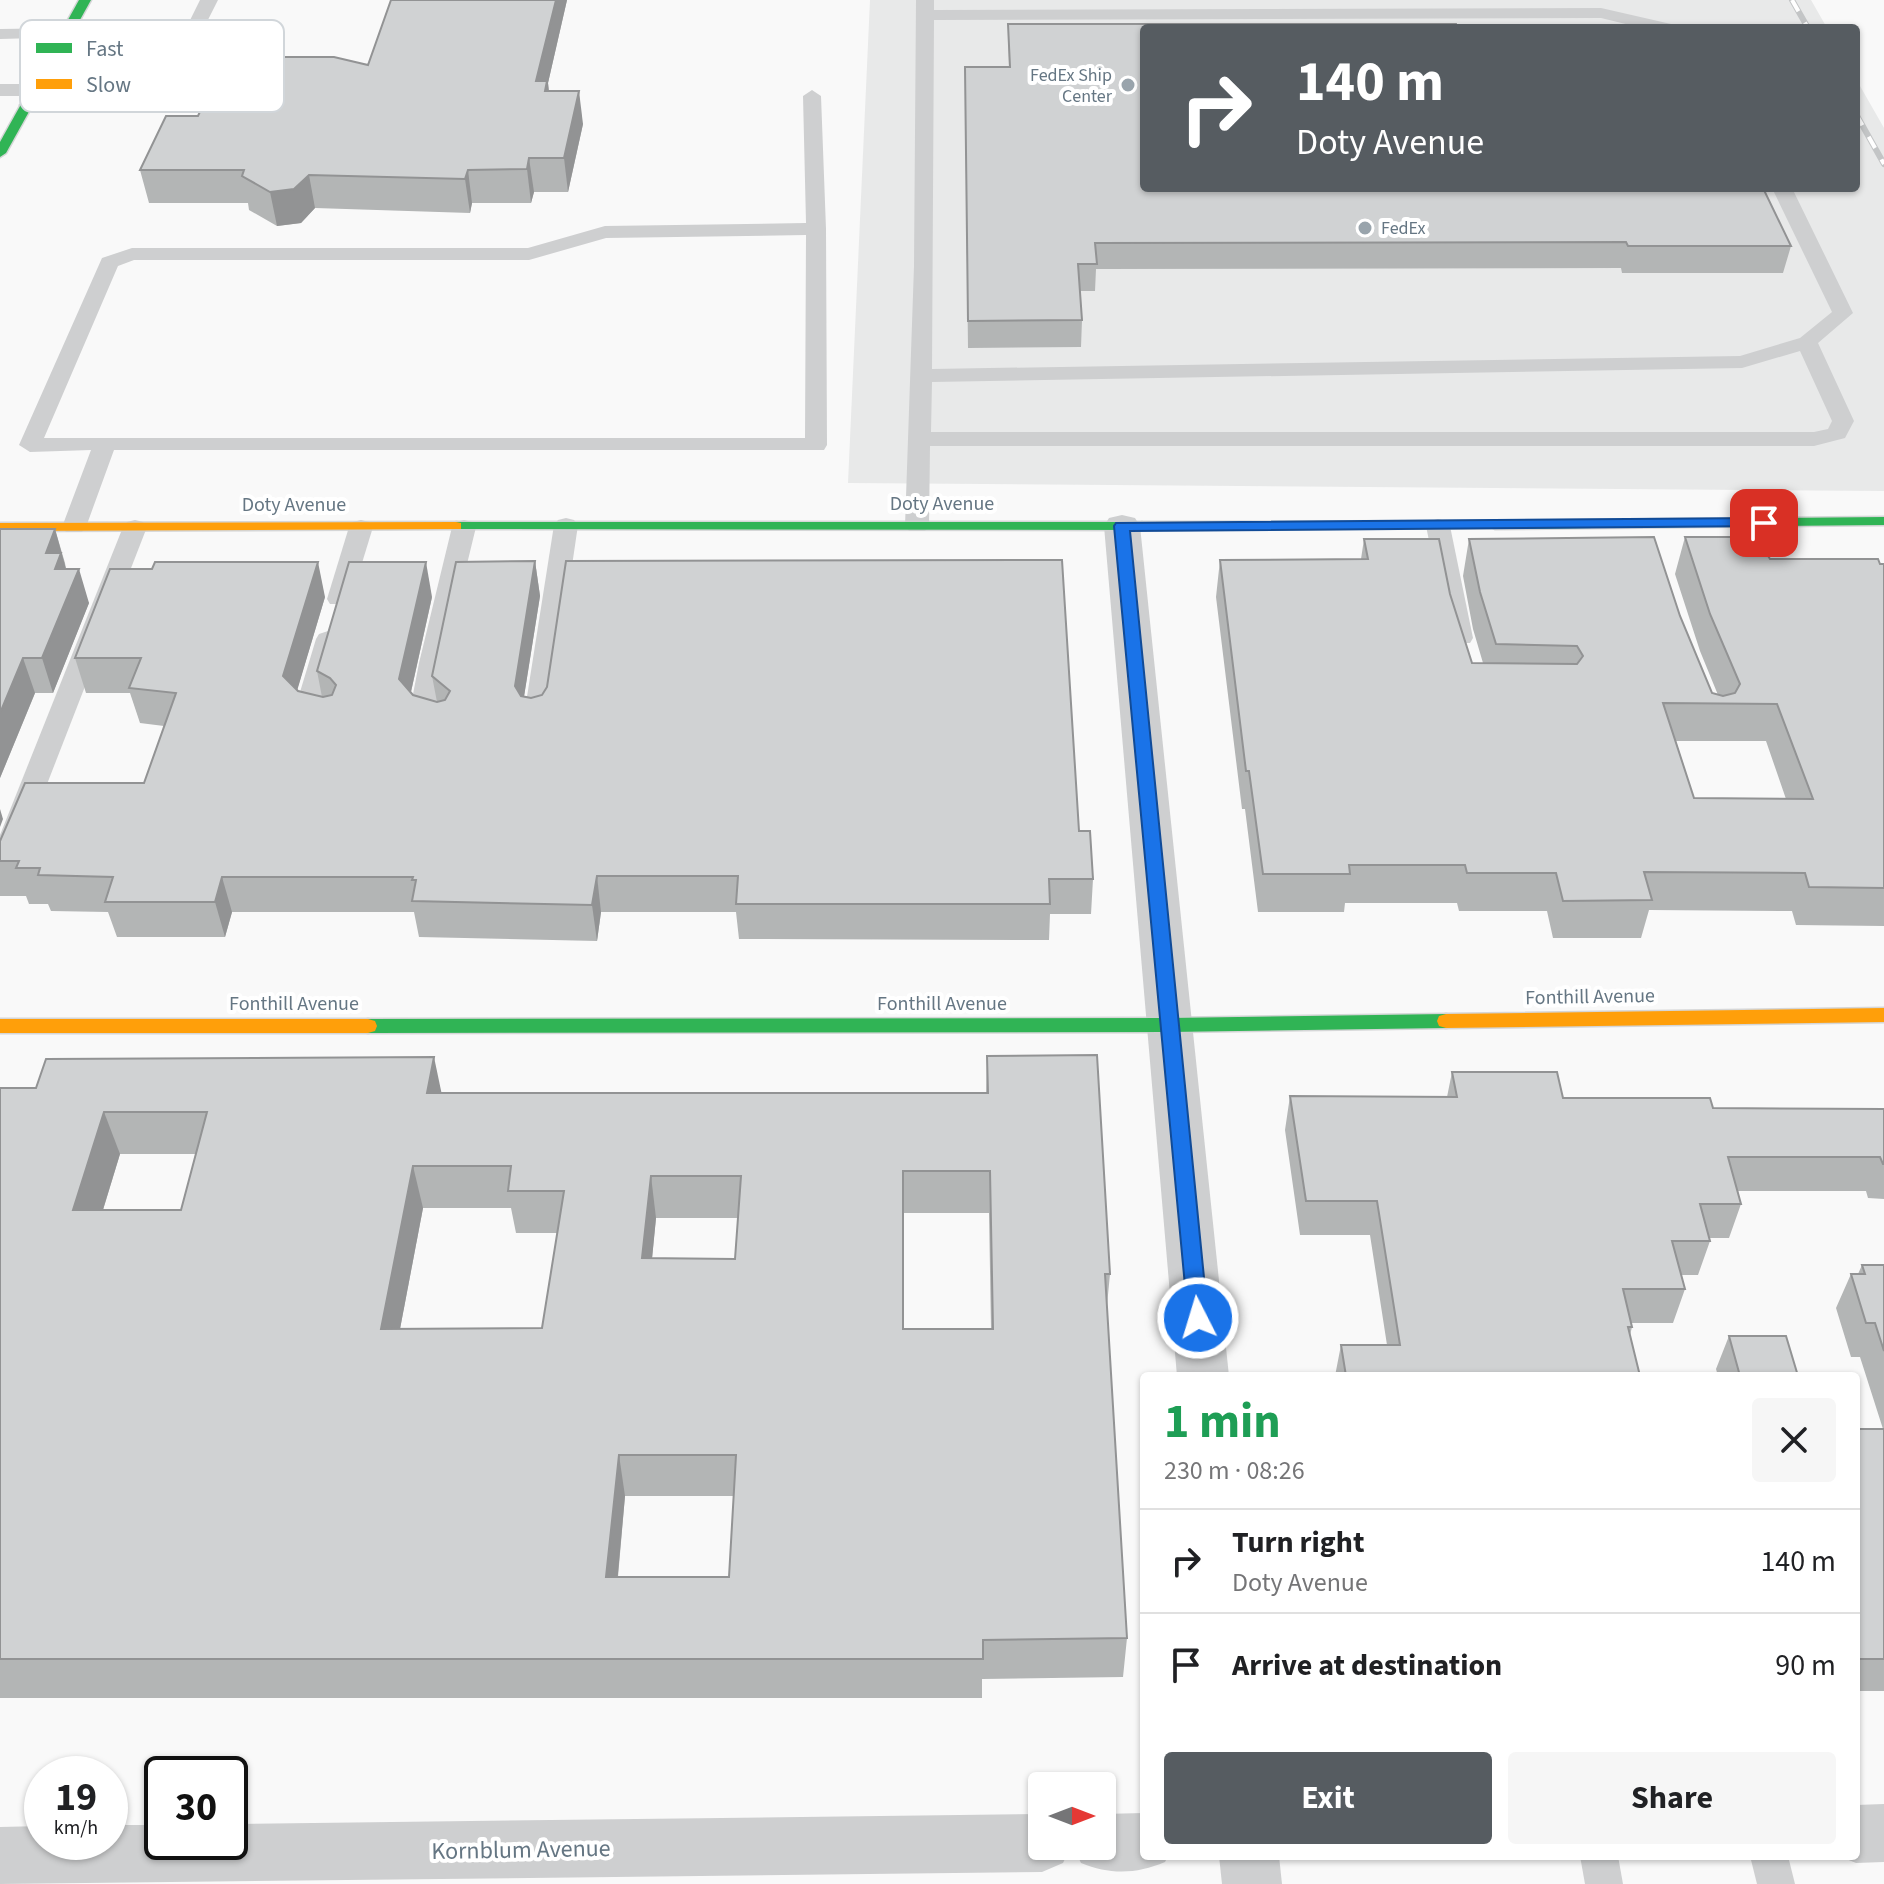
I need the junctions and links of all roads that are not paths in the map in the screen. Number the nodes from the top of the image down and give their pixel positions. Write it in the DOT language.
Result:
graph roads {
  1 [pos="85,0"];
  2 [pos="209,0"];
  3 [pos="925,8"];
  4 [pos="74,20"];
  5 [pos="199,20"];
  6 [pos="1648,24"];
  7 [pos="0,34"];
  8 [pos="20,34"];
  9 [pos="0,90"];
  10 [pos="20,95"];
  11 [pos="812,96"];
  12 [pos="23,112"];
  13 [pos="0,153"];
  14 [pos="1784,192"];
  15 [pos="816,229"];
  16 [pos="1807,342"];
  17 [pos="921,376"];
  18 [pos="920,439"];
  19 [pos="105,443"];
  20 [pos="1884,521"];
  21 [pos="566,525"];
  22 [pos="1644,525"];
  23 [pos="917,526"];
  24 [pos="1122,526"];
  25 [pos="1438,526"];
  26 [pos="0,527"];
  27 [pos="74,527"];
  28 [pos="135,527"];
  29 [pos="361,527"];
  30 [pos="464,527"];
  31 [pos="1652,551"];
  32 [pos="1469,665"];
  33 [pos="328,722"];
  34 [pos="536,722"];
  35 [pos="440,727"];
  36 [pos="0,869"];
  37 [pos="1884,1015"];
  38 [pos="1170,1025"];
  39 [pos="0,1026"];
  40 [pos="1203,1372"];
  41 [pos="1884,1833"];
  42 [pos="1860,1834"];
  43 [pos="1140,1842"];
  44 [pos="1028,1843"];
  45 [pos="1116,1843"];
  46 [pos="0,1856"];
  47 [pos="1249,1860"];
  48 [pos="1600,1860"];
  49 [pos="1770,1860"];
  50 [pos="1252,1884"];
  51 [pos="1604,1884"];
  52 [pos="1776,1884"];
  1 -- 4 [label="street"];
  2 -- 5 [label="lane"];
  3 -- 6 [label="lane"];
  3 -- 17 [label="lane"];
  7 -- 8 [label="lane"];
  9 -- 10 [label="lane"];
  11 -- 15 [label="lane"];
  12 -- 13 [label="street"];
  14 -- 16 [label="lane"];
  15 -- 19 [label="lane"];
  15 -- 19 [label="lane"];
  16 -- 17 [label="lane"];
  16 -- 18 [label="lane"];
  17 -- 18 [label="lane"];
  18 -- 23 [label="lane"];
  19 -- 27 [label="lane"];
  20 -- 22 [label="street, Doty Avenue"];
  21 -- 23 [label="street, Doty Avenue"];
  21 -- 30 [label="street, Doty Avenue"];
  21 -- 34 [label="lane"];
  22 -- 25 [label="street, Doty Avenue"];
  22 -- 31 [label="lane"];
  23 -- 24 [label="street, Doty Avenue"];
  24 -- 25 [label="street, Doty Avenue"];
  24 -- 38 [label="street"];
  25 -- 32 [label="lane"];
  26 -- 27 [label="street, Doty Avenue"];
  27 -- 28 [label="street, Doty Avenue"];
  28 -- 29 [label="street, Doty Avenue"];
  28 -- 36 [label="lane"];
  29 -- 30 [label="street, Doty Avenue"];
  29 -- 33 [label="lane"];
  30 -- 35 [label="lane"];
  37 -- 38 [label="street, Fonthill Avenue"];
  38 -- 39 [label="street, Fonthill Avenue"];
  38 -- 40 [label="street"];
  41 -- 42 [label="street"];
  43 -- 45 [label="street"];
  44 -- 46 [label="street, Kornblum Avenue"];
  47 -- 50 [label="street"];
  48 -- 51 [label="lane"];
  49 -- 52 [label="lane"];
}
